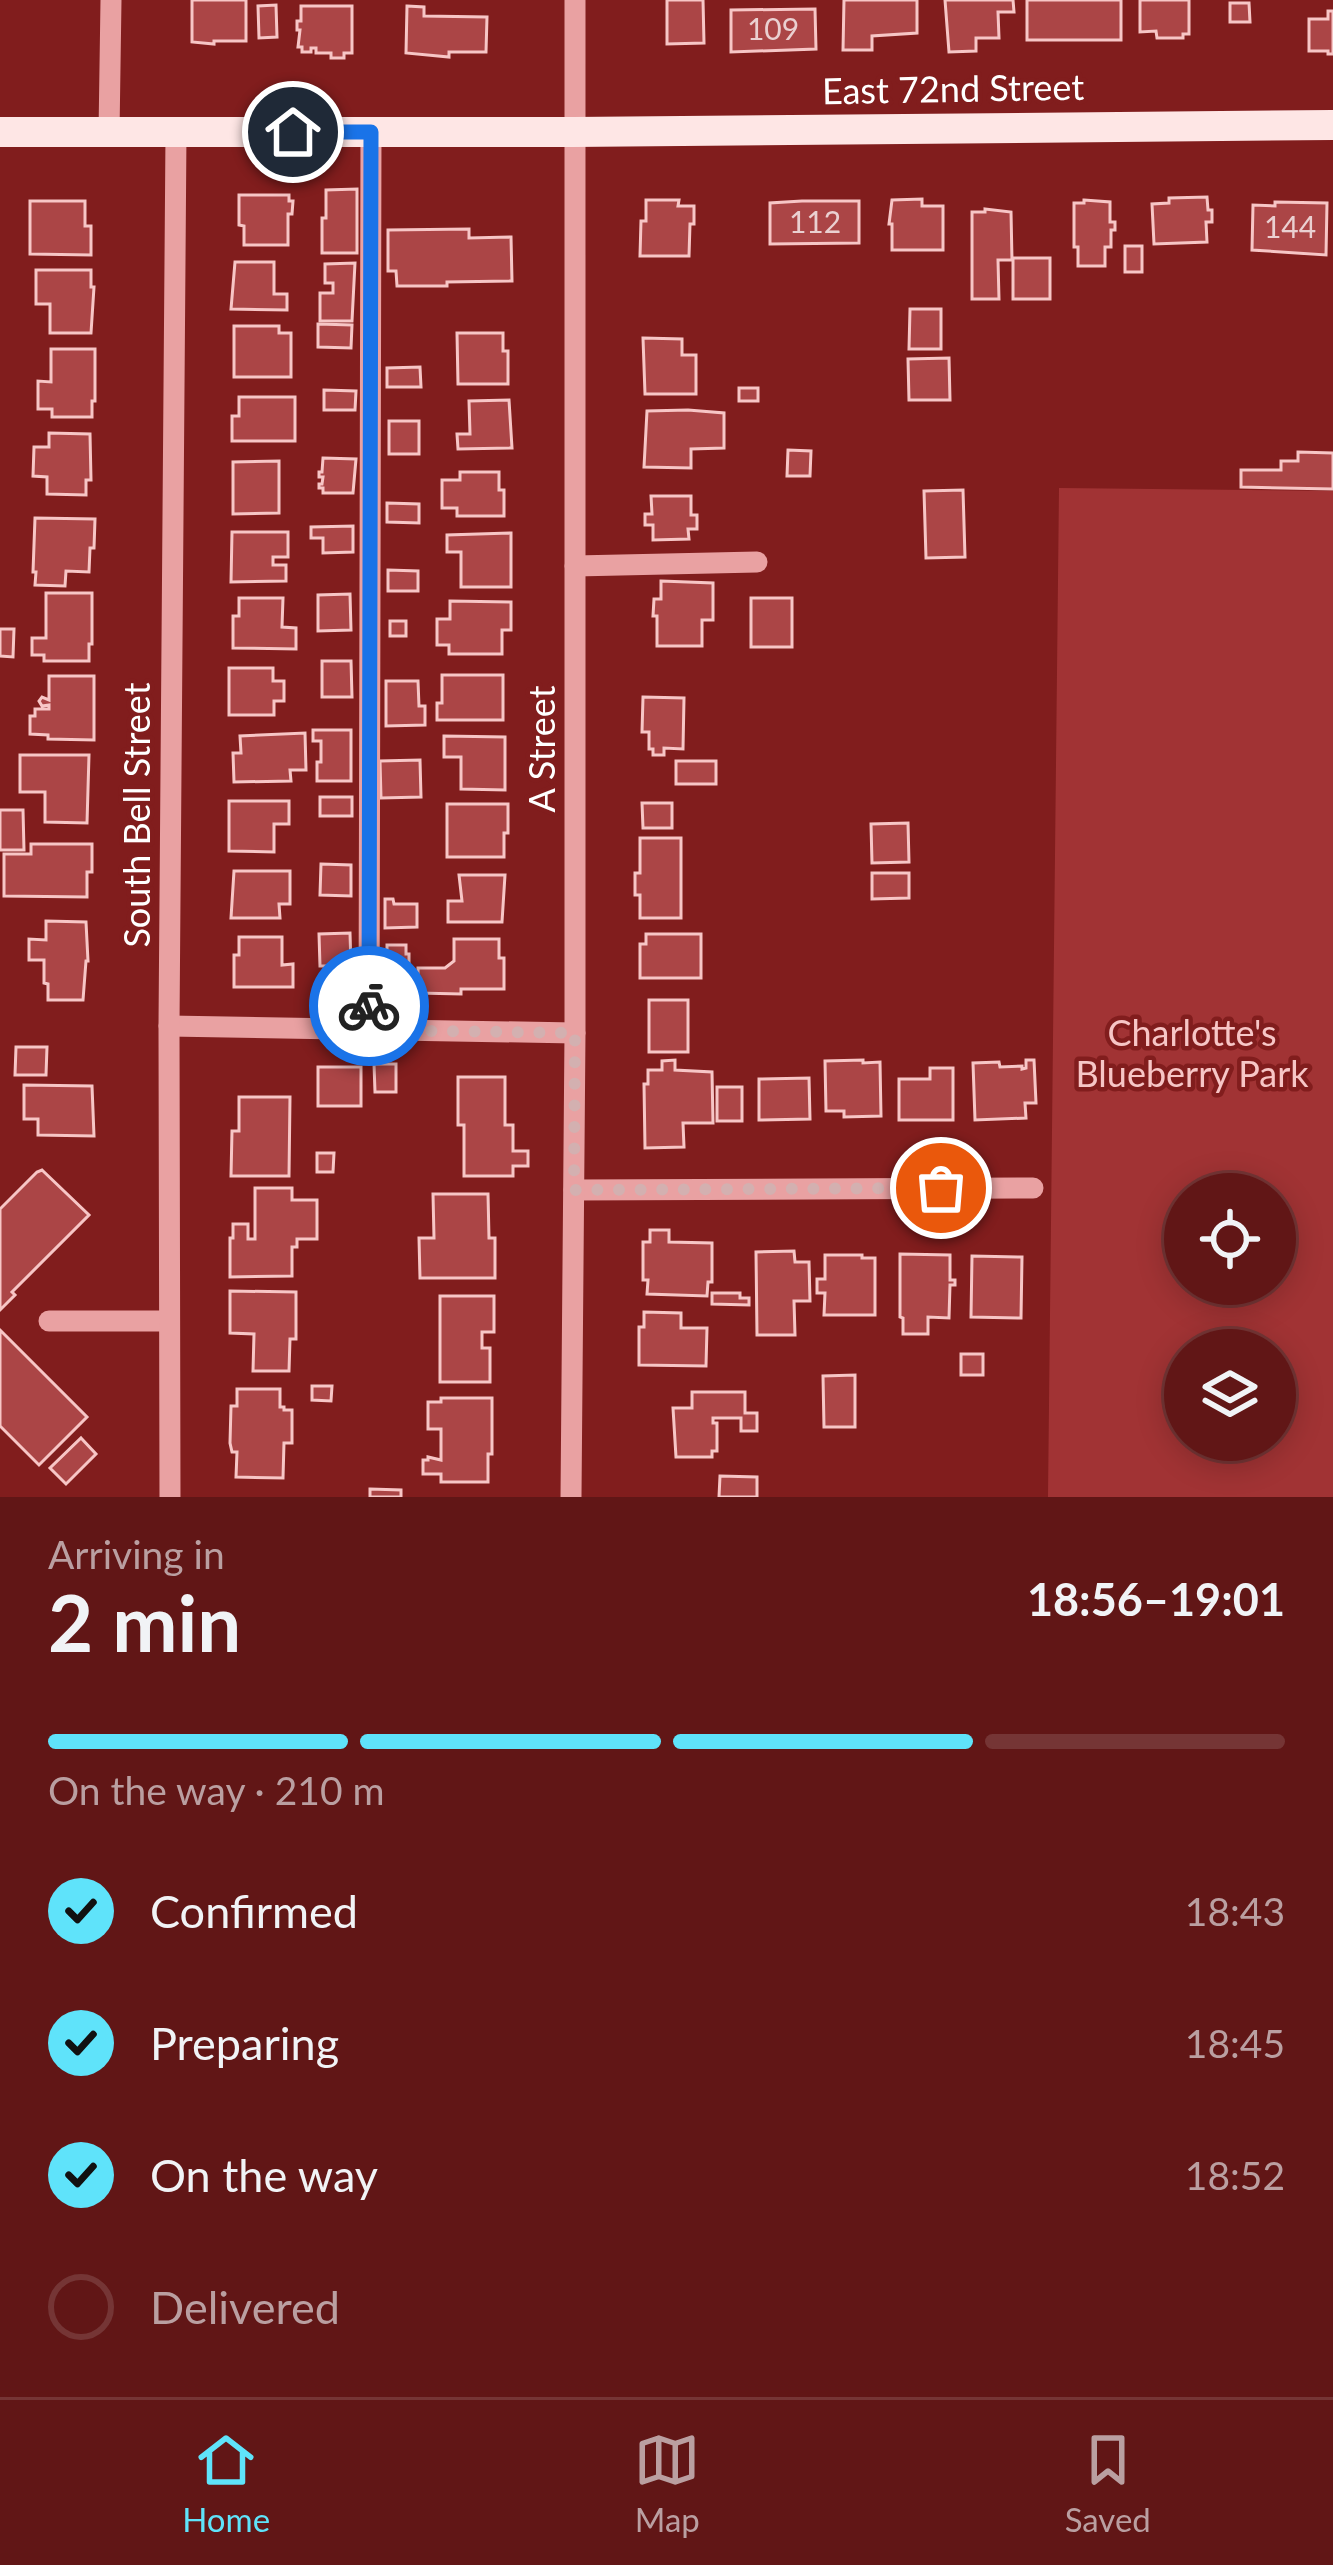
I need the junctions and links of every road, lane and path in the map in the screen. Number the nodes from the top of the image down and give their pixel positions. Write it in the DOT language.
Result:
graph roads {
  1 [pos="111,0"];
  2 [pos="575,0"];
  3 [pos="1333,125"];
  4 [pos="0,132"];
  5 [pos="371,132"];
  6 [pos="573,132"];
  7 [pos="109,133"];
  8 [pos="176,133"];
  9 [pos="757,562"];
  10 [pos="575,566"];
  11 [pos="169,1026"];
  12 [pos="369,1030"];
  13 [pos="575,1033"];
  14 [pos="1033,1188"];
  15 [pos="574,1190"];
  16 [pos="49,1321"];
  17 [pos="170,1321"];
  18 [pos="170,1497"];
  19 [pos="571,1497"];
  1 -- 7 [label="street"];
  2 -- 6 [label="street, A Street"];
  3 -- 6 [label="main road, East 72nd Street"];
  4 -- 7 [label="main road, East 72nd Street"];
  5 -- 6 [label="main road, East 72nd Street"];
  5 -- 8 [label="main road, East 72nd Street"];
  5 -- 12 [label="street"];
  6 -- 10 [label="street, A Street"];
  7 -- 8 [label="main road, East 72nd Street"];
  8 -- 11 [label="street, South Bell Street"];
  9 -- 10 [label="street"];
  10 -- 13 [label="street, A Street"];
  11 -- 12 [label="street"];
  11 -- 17 [label="street, South Bell Street"];
  12 -- 13 [label="street"];
  13 -- 15 [label="street, A Street"];
  14 -- 15 [label="street"];
  15 -- 19 [label="street, A Street"];
  16 -- 17 [label="street"];
  17 -- 18 [label="street, South Bell Street"];
}
